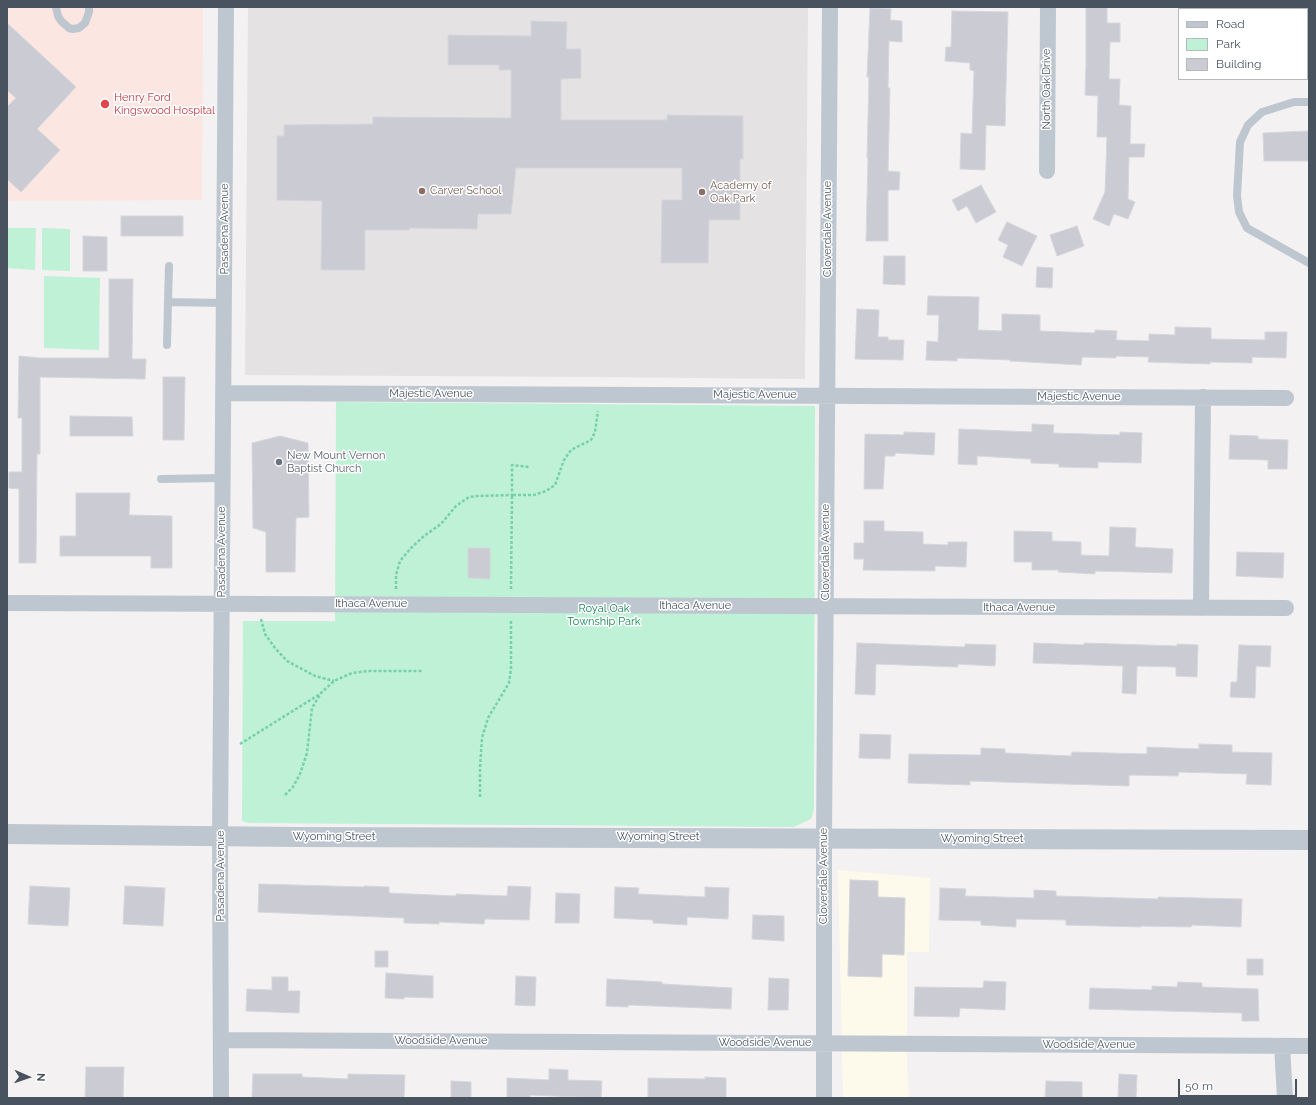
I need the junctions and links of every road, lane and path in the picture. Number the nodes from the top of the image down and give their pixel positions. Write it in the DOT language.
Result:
graph roads {
  1 [pos="56,7"];
  2 [pos="89,7"];
  3 [pos="226,7"];
  4 [pos="830,7"];
  5 [pos="1048,7"];
  6 [pos="1309,102"];
  7 [pos="1046,171"];
  8 [pos="1309,263"];
  9 [pos="169,266"];
  10 [pos="168,302"];
  11 [pos="224,303"];
  12 [pos="167,345"];
  13 [pos="224,393"];
  14 [pos="826,395"];
  15 [pos="1203,397"];
  16 [pos="1286,398"];
  17 [pos="598,410"];
  18 [pos="529,467"];
  19 [pos="223,478"];
  20 [pos="160,479"];
  21 [pos="512,495"];
  22 [pos="396,596"];
  23 [pos="511,596"];
  24 [pos="7,603"];
  25 [pos="222,603"];
  26 [pos="826,607"];
  27 [pos="1201,608"];
  28 [pos="1286,608"];
  29 [pos="511,614"];
  30 [pos="261,619"];
  31 [pos="422,671"];
  32 [pos="334,682"];
  33 [pos="322,693"];
  34 [pos="240,744"];
  35 [pos="285,795"];
  36 [pos="480,797"];
  37 [pos="7,834"];
  38 [pos="220,835"];
  39 [pos="824,838"];
  40 [pos="1309,840"];
  41 [pos="221,1040"];
  42 [pos="824,1043"];
  43 [pos="1282,1046"];
  44 [pos="1309,1046"];
  45 [pos="221,1098"];
  46 [pos="824,1098"];
  47 [pos="1285,1098"];
  1 -- 2 [label="lane"];
  3 -- 11 [label="street, Pasadena Avenue"];
  4 -- 14 [label="street, Cloverdale Avenue"];
  5 -- 7 [label="street, North Oak Drive"];
  6 -- 8 [label="lane"];
  9 -- 10 [label="lane"];
  10 -- 11 [label="lane"];
  10 -- 12 [label="lane"];
  11 -- 13 [label="street, Pasadena Avenue"];
  13 -- 14 [label="street, Majestic Avenue"];
  13 -- 19 [label="street, Pasadena Avenue"];
  14 -- 15 [label="street, Majestic Avenue"];
  14 -- 26 [label="street, Cloverdale Avenue"];
  15 -- 16 [label="street, Majestic Avenue"];
  15 -- 27 [label="street"];
  17 -- 21 [label="path"];
  18 -- 21 [label="path"];
  19 -- 20 [label="lane"];
  19 -- 25 [label="street, Pasadena Avenue"];
  21 -- 22 [label="path"];
  21 -- 23 [label="path"];
  24 -- 25 [label="street, Ithaca Avenue"];
  25 -- 26 [label="street, Ithaca Avenue"];
  25 -- 38 [label="street, Pasadena Avenue"];
  26 -- 27 [label="street, Ithaca Avenue"];
  26 -- 39 [label="street, Cloverdale Avenue"];
  27 -- 28 [label="street, Ithaca Avenue"];
  29 -- 36 [label="path"];
  30 -- 32 [label="path"];
  31 -- 32 [label="path"];
  32 -- 33 [label="path"];
  33 -- 34 [label="path"];
  33 -- 35 [label="path"];
  37 -- 38 [label="street, Wyoming Street"];
  38 -- 39 [label="street, Wyoming Street"];
  38 -- 41 [label="street, Pasadena Avenue"];
  39 -- 40 [label="street, Wyoming Street"];
  39 -- 42 [label="street, Cloverdale Avenue"];
  41 -- 42 [label="street, Woodside Avenue"];
  41 -- 45 [label="street, Pasadena Avenue"];
  42 -- 43 [label="street, Woodside Avenue"];
  42 -- 46 [label="street, Cloverdale Avenue"];
  43 -- 44 [label="street, Woodside Avenue"];
  43 -- 47 [label="street"];
}
